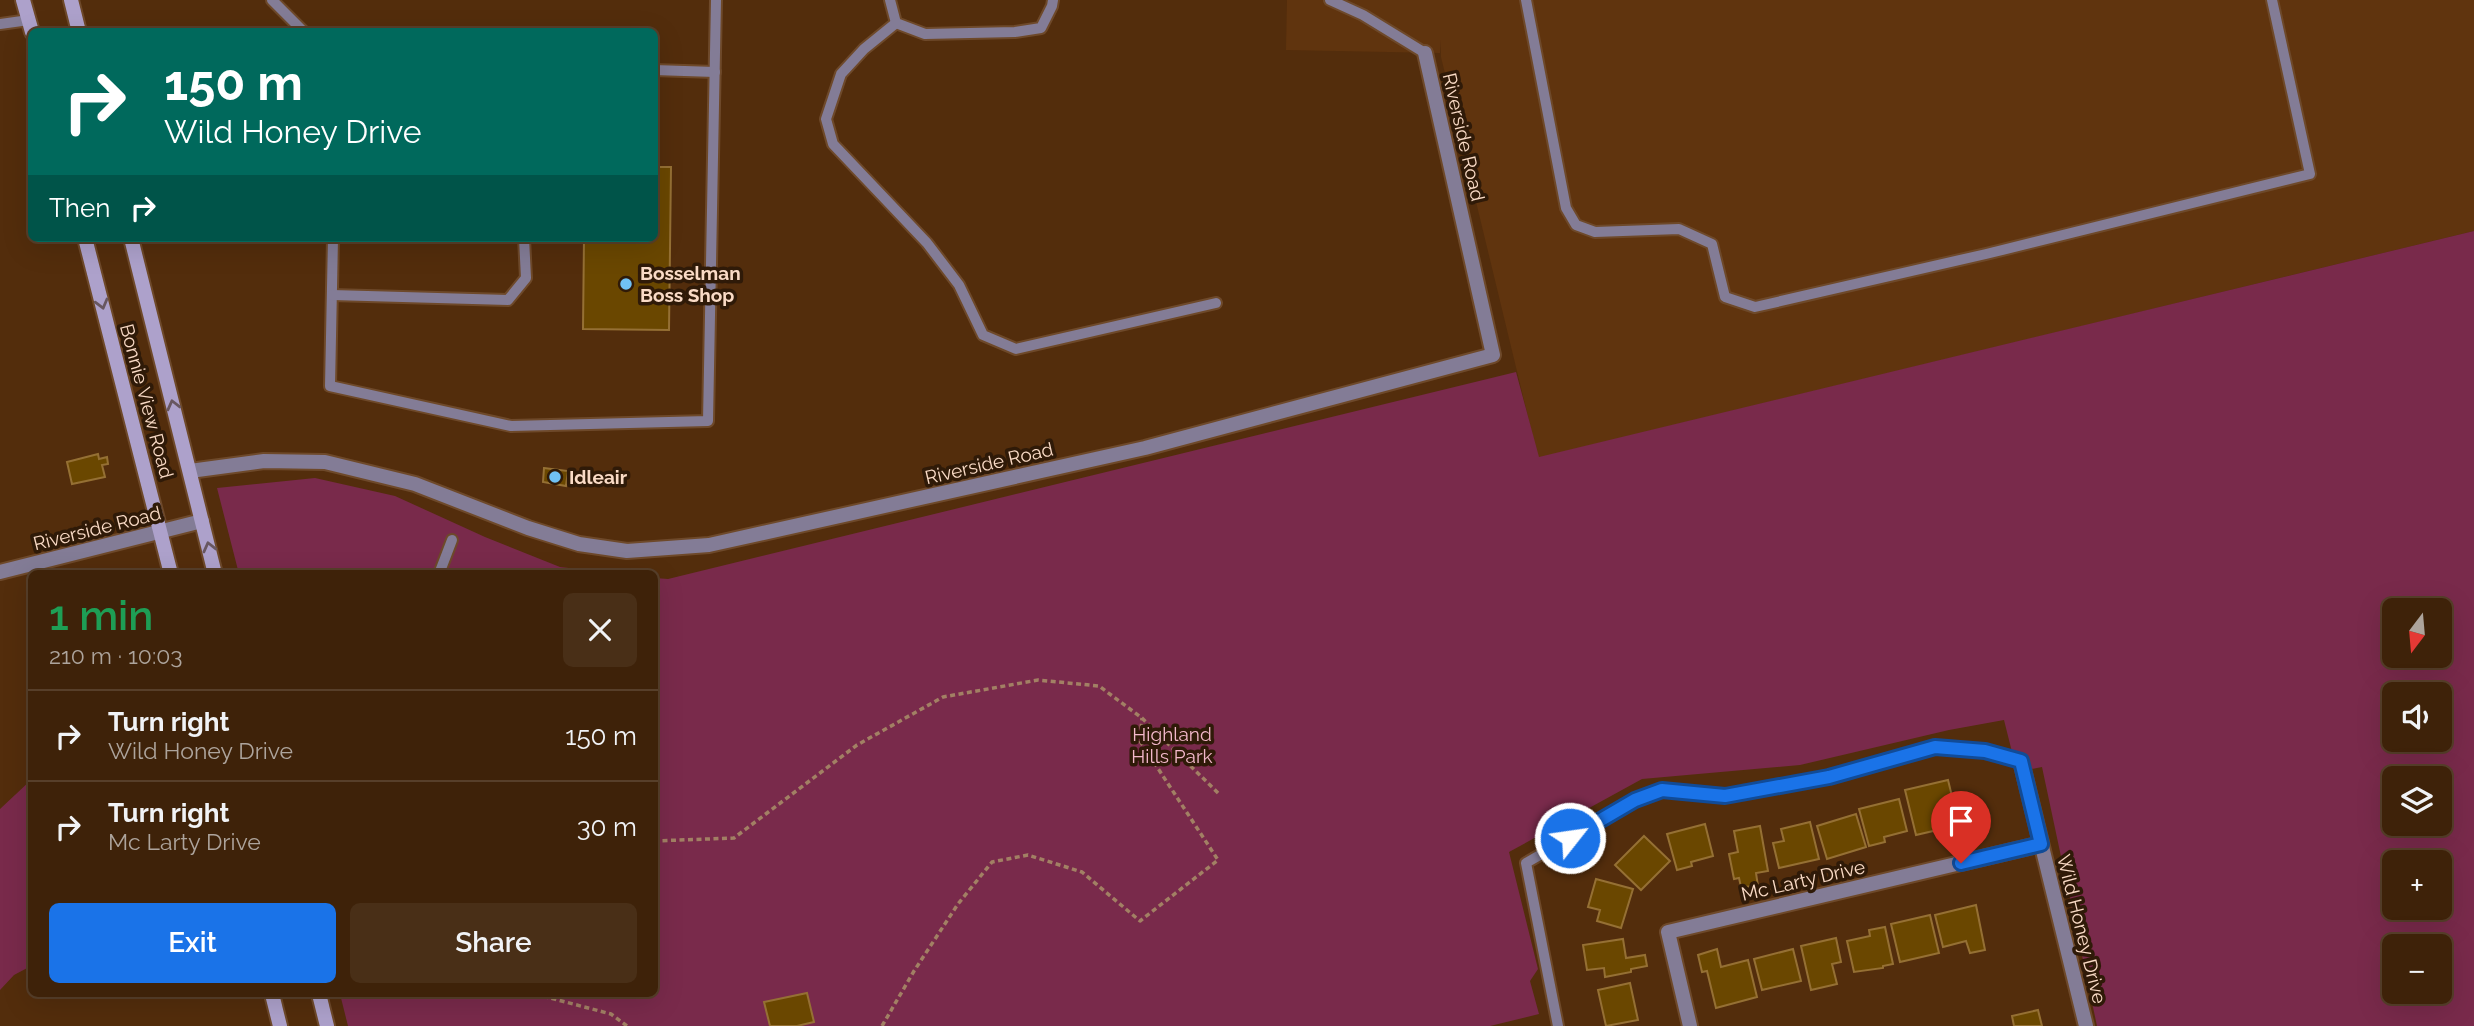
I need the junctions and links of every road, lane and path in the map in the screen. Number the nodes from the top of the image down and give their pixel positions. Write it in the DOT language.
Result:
graph roads {
  1 [pos="23,0"];
  2 [pos="71,0"];
  3 [pos="272,0"];
  4 [pos="716,0"];
  5 [pos="890,0"];
  6 [pos="1053,0"];
  7 [pos="1330,0"];
  8 [pos="1526,0"];
  9 [pos="2272,0"];
  10 [pos="896,23"];
  11 [pos="0,24"];
  12 [pos="30,26"];
  13 [pos="78,28"];
  14 [pos="300,28"];
  15 [pos="1425,53"];
  16 [pos="658,70"];
  17 [pos="715,72"];
  18 [pos="86,242"];
  19 [pos="132,242"];
  20 [pos="333,242"];
  21 [pos="524,242"];
  22 [pos="332,295"];
  23 [pos="1216,303"];
  24 [pos="190,471"];
  25 [pos="202,521"];
  26 [pos="161,532"];
  27 [pos="452,540"];
  28 [pos="170,570"];
  29 [pos="214,570"];
  30 [pos="441,570"];
  31 [pos="0,572"];
  32 [pos="1142,718"];
  33 [pos="2021,761"];
  34 [pos="1219,794"];
  35 [pos="658,841"];
  36 [pos="2041,844"];
  37 [pos="273,997"];
  38 [pos="320,997"];
  39 [pos="552,997"];
  40 [pos="280,1026"];
  41 [pos="327,1026"];
  42 [pos="627,1026"];
  43 [pos="882,1026"];
  44 [pos="1558,1026"];
  45 [pos="1690,1026"];
  46 [pos="2086,1026"];
  1 -- 12 [label="main road"];
  2 -- 13 [label="main road"];
  3 -- 14 [label="lane"];
  4 -- 17 [label="lane"];
  5 -- 10 [label="lane"];
  6 -- 10 [label="lane"];
  7 -- 15 [label="lane"];
  8 -- 9 [label="lane"];
  10 -- 23 [label="lane"];
  11 -- 12 [label="lane"];
  15 -- 24 [label="street, Riverside Road"];
  16 -- 17 [label="lane"];
  17 -- 22 [label="lane"];
  18 -- 26 [label="main road, Bonnie View Road, one-way"];
  24 -- 19 [label="main road, Bonnie View Road, one-way"];
  20 -- 22 [label="lane"];
  21 -- 22 [label="lane"];
  24 -- 25 [label="main road, Bonnie View Road"];
  25 -- 26 [label="street, Riverside Road"];
  29 -- 25 [label="main road, Bonnie View Road, one-way"];
  26 -- 28 [label="main road, Bonnie View Road"];
  26 -- 31 [label="street, Riverside Road"];
  27 -- 30 [label="lane"];
  32 -- 34 [label="path"];
  32 -- 35 [label="path"];
  32 -- 43 [label="path"];
  33 -- 36 [label="street, Wild Honey Drive"];
  33 -- 44 [label="lane"];
  36 -- 45 [label="street, Mc Larty Drive"];
  36 -- 46 [label="street, Wild Honey Drive"];
  37 -- 40 [label="main road"];
  38 -- 41 [label="main road"];
  39 -- 42 [label="path"];
}
